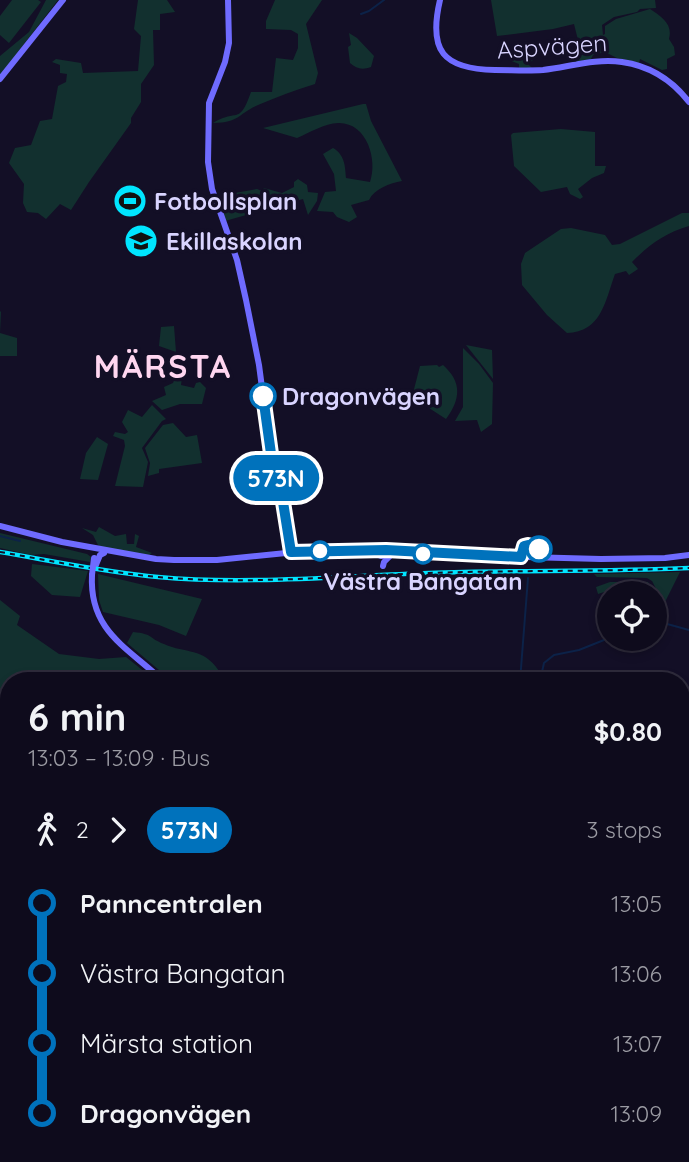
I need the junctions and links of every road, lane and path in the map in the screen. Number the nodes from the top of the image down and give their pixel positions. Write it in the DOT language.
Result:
graph roads {
  1 [pos="63,0"];
  2 [pos="228,0"];
  3 [pos="440,0"];
  4 [pos="0,79"];
  5 [pos="689,102"];
  6 [pos="0,528"];
  7 [pos="368,551"];
  8 [pos="97,553"];
  9 [pos="391,553"];
  10 [pos="290,554"];
  11 [pos="689,555"];
  12 [pos="380,558"];
  13 [pos="93,575"];
  14 [pos="152,672"];
  1 -- 4 [label="street"];
  2 -- 10 [label="street"];
  3 -- 5 [label="street, Aspvägen"];
  6 -- 8 [label="street"];
  7 -- 9 [label="street"];
  7 -- 10 [label="street"];
  7 -- 12 [label="street"];
  8 -- 10 [label="street"];
  8 -- 13 [label="street, bridge"];
  8 -- 13 [label="street, bridge"];
  9 -- 11 [label="street"];
  9 -- 12 [label="street"];
  10 -- 12 [label="street"];
  13 -- 14 [label="street"];
}
